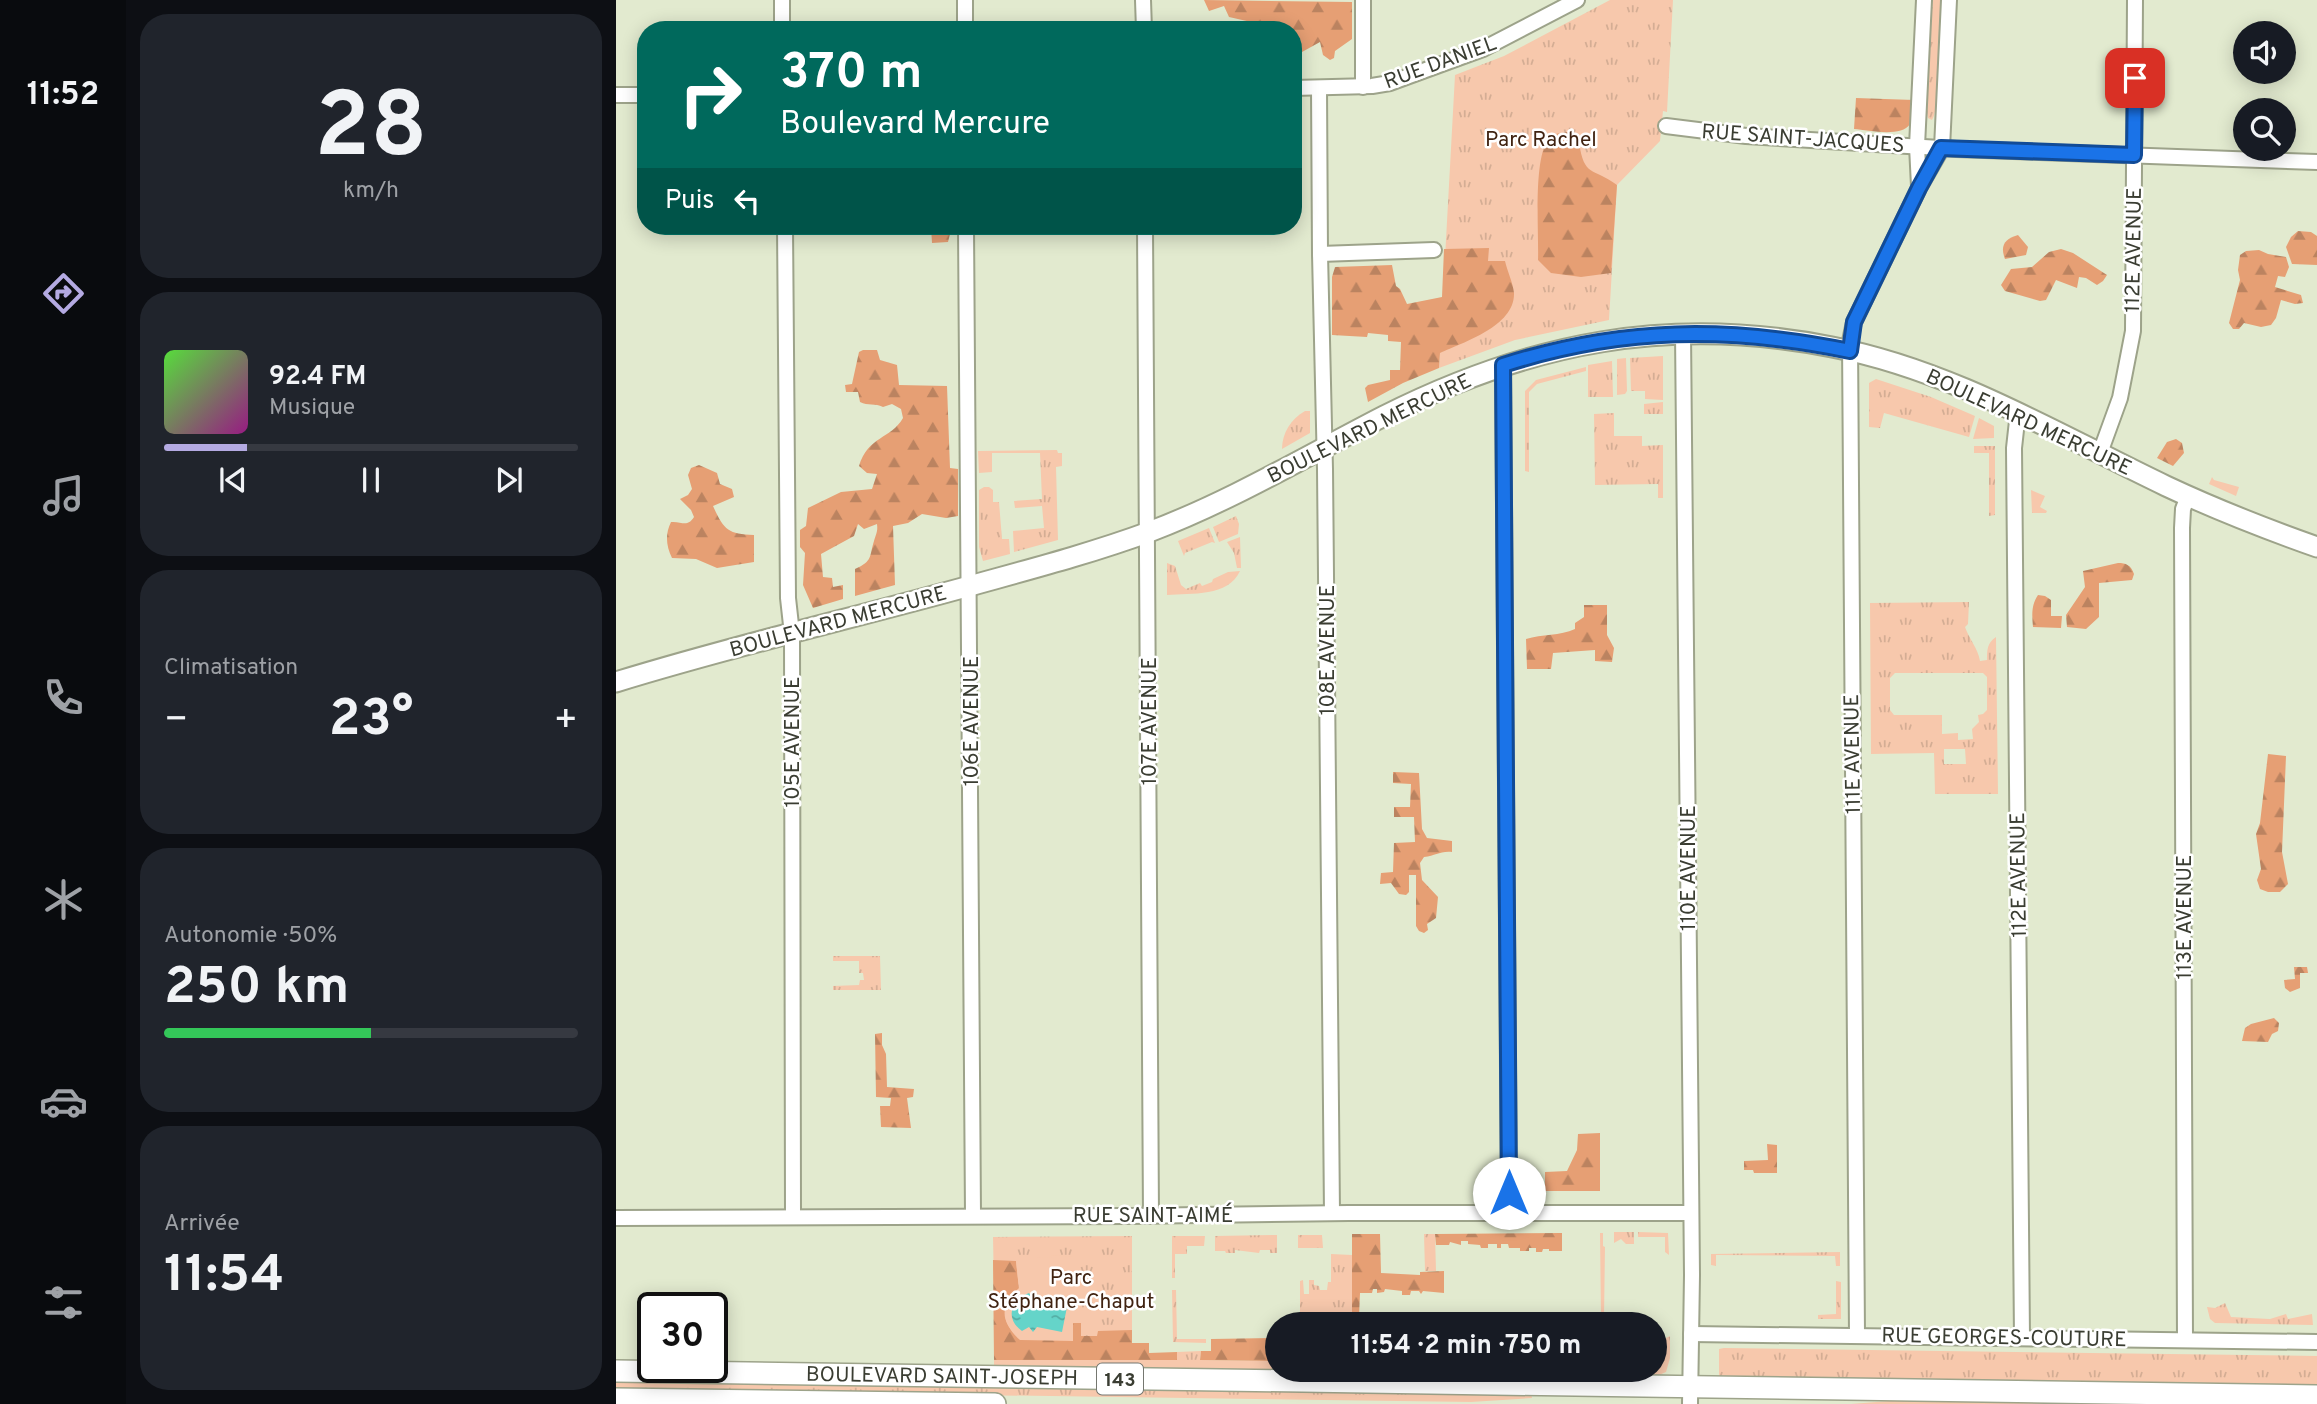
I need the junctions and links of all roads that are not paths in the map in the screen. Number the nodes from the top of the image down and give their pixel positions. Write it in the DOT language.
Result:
graph roads {
  1 [pos="782,0"];
  2 [pos="965,0"];
  3 [pos="1143,0"];
  4 [pos="1363,0"];
  5 [pos="1577,0"];
  6 [pos="1924,0"];
  7 [pos="1949,0"];
  8 [pos="2135,0"];
  9 [pos="1550,6"];
  10 [pos="782,21"];
  11 [pos="965,21"];
  12 [pos="1144,21"];
  13 [pos="1363,87"];
  14 [pos="1302,88"];
  15 [pos="1319,88"];
  16 [pos="616,95"];
  17 [pos="637,95"];
  18 [pos="1666,125"];
  19 [pos="1917,146"];
  20 [pos="1941,148"];
  21 [pos="2134,155"];
  22 [pos="2317,162"];
  23 [pos="1919,188"];
  24 [pos="785,235"];
  25 [pos="966,235"];
  26 [pos="1145,235"];
  27 [pos="1434,250"];
  28 [pos="1320,254"];
  29 [pos="1683,333"];
  30 [pos="1850,351"];
  31 [pos="1503,365"];
  32 [pos="2018,412"];
  33 [pos="1325,448"];
  34 [pos="2099,453"];
  35 [pos="2188,496"];
  36 [pos="1147,533"];
  37 [pos="2317,547"];
  38 [pos="969,586"];
  39 [pos="792,634"];
  40 [pos="616,682"];
  41 [pos="616,1212"];
  42 [pos="1509,1212"];
  43 [pos="1332,1213"];
  44 [pos="1690,1213"];
  45 [pos="973,1215"];
  46 [pos="1151,1216"];
  47 [pos="793,1217"];
  48 [pos="616,1218"];
  49 [pos="1691,1334"];
  50 [pos="1857,1335"];
  51 [pos="2022,1338"];
  52 [pos="2185,1340"];
  53 [pos="2317,1342"];
  54 [pos="616,1371"];
  55 [pos="1690,1396"];
  56 [pos="2317,1396"];
  57 [pos="616,1399"];
  58 [pos="995,1404"];
  1 -- 10 [label="street"];
  2 -- 11 [label="street"];
  3 -- 12 [label="street"];
  4 -- 13 [label="street"];
  5 -- 9 [label="street, RUE DANIEL"];
  6 -- 19 [label="street, 111E AVENUE"];
  7 -- 20 [label="street, 111E AVENUE"];
  8 -- 21 [label="street, 112E AVENUE"];
  9 -- 13 [label="street, RUE DANIEL"];
  13 -- 15 [label="street, RUE DANIEL"];
  14 -- 15 [label="street, RUE DANIEL"];
  15 -- 28 [label="street, 108E AVENUE"];
  16 -- 17 [label="street"];
  18 -- 19 [label="street, RUE SAINT-JACQUES"];
  19 -- 20 [label="street, RUE SAINT-JACQUES"];
  19 -- 23 [label="street, 111E AVENUE"];
  20 -- 21 [label="street, RUE SAINT-JACQUES"];
  20 -- 23 [label="street, 111E AVENUE"];
  21 -- 22 [label="street, RUE SAINT-JACQUES"];
  21 -- 34 [label="street, 112E AVENUE"];
  23 -- 30 [label="street, 111E AVENUE"];
  24 -- 39 [label="street, 105E AVENUE"];
  25 -- 38 [label="street, 106E AVENUE"];
  26 -- 36 [label="street, 107E AVENUE"];
  27 -- 28 [label="street"];
  28 -- 33 [label="street, 108E AVENUE"];
  29 -- 30 [label="street, BOULEVARD MERCURE"];
  29 -- 31 [label="street, BOULEVARD MERCURE"];
  29 -- 44 [label="street, 110E AVENUE"];
  30 -- 32 [label="street, BOULEVARD MERCURE"];
  30 -- 50 [label="street, 111E AVENUE"];
  31 -- 33 [label="street, BOULEVARD MERCURE"];
  31 -- 42 [label="street"];
  32 -- 34 [label="street, BOULEVARD MERCURE"];
  32 -- 51 [label="street, 112E AVENUE"];
  33 -- 36 [label="street, BOULEVARD MERCURE"];
  33 -- 43 [label="street, 108E AVENUE"];
  34 -- 35 [label="street, BOULEVARD MERCURE"];
  35 -- 37 [label="street, BOULEVARD MERCURE"];
  35 -- 52 [label="street, 113E AVENUE"];
  36 -- 38 [label="street, BOULEVARD MERCURE"];
  36 -- 46 [label="street, 107E AVENUE"];
  38 -- 39 [label="street, BOULEVARD MERCURE"];
  38 -- 45 [label="street, 106E AVENUE"];
  39 -- 40 [label="street, BOULEVARD MERCURE"];
  39 -- 47 [label="street, 105E AVENUE"];
  41 -- 48 [label="street"];
  42 -- 43 [label="street, RUE SAINT-AIMÉ"];
  42 -- 44 [label="street, RUE SAINT-AIMÉ"];
  43 -- 46 [label="street, RUE SAINT-AIMÉ"];
  44 -- 49 [label="street, 110E AVENUE"];
  45 -- 46 [label="street, RUE SAINT-AIMÉ"];
  45 -- 47 [label="street, RUE SAINT-AIMÉ"];
  47 -- 48 [label="street, RUE SAINT-AIMÉ"];
  49 -- 50 [label="street, RUE GEORGES-COUTURE"];
  49 -- 55 [label="street, 110E AVENUE"];
  50 -- 51 [label="street, RUE GEORGES-COUTURE"];
  51 -- 52 [label="street, RUE GEORGES-COUTURE"];
  52 -- 53 [label="street, RUE GEORGES-COUTURE"];
  54 -- 55 [label="main road, BOULEVARD SAINT-JOSEPH / 143"];
  55 -- 56 [label="main road, BOULEVARD SAINT-JOSEPH / 143"];
  57 -- 58 [label="main road, BOULEVARD SAINT-JOSEPH"];
}
